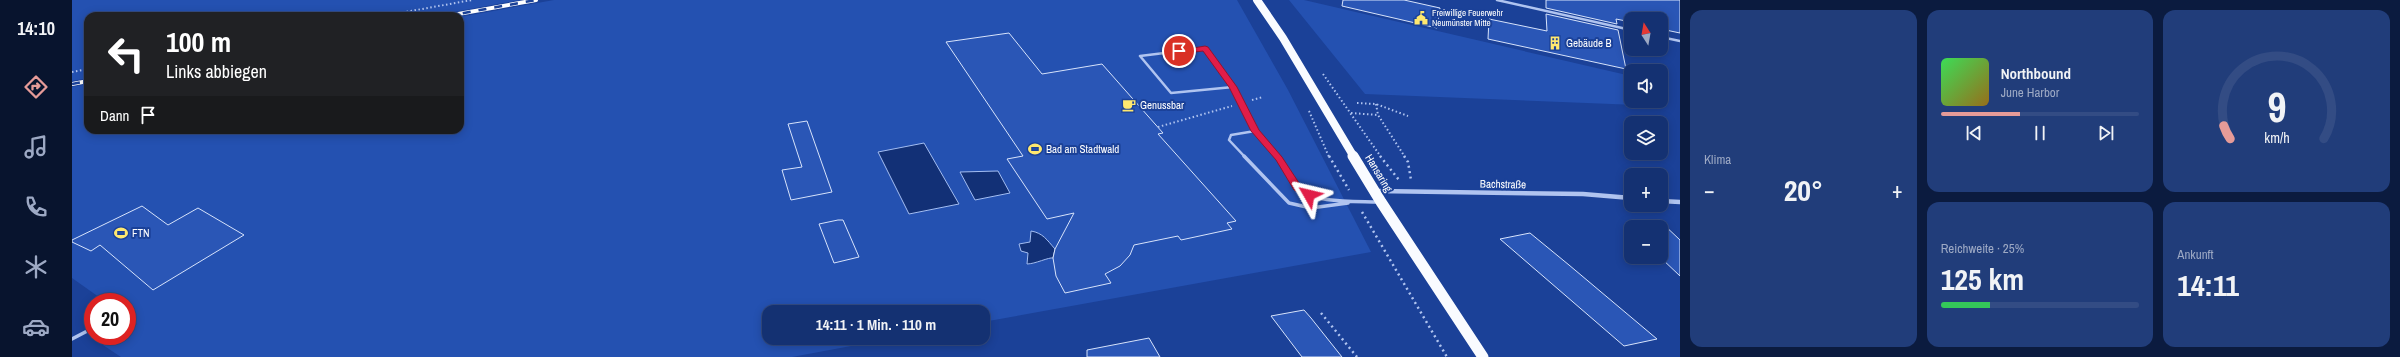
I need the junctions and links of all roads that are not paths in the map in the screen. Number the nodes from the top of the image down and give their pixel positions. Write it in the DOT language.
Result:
graph roads {
  1 [pos="1256,0"];
  2 [pos="1497,0"];
  3 [pos="1624,28"];
  4 [pos="1668,38"];
  5 [pos="1680,41"];
  6 [pos="1233,87"];
  7 [pos="1255,131"];
  8 [pos="1374,191"];
  9 [pos="1624,197"];
  10 [pos="1668,201"];
  11 [pos="1356,202"];
  12 [pos="1381,202"];
  13 [pos="1680,202"];
  14 [pos="84,333"];
  15 [pos="72,339"];
  16 [pos="1483,357"];
  1 -- 8 [label="main road, Hansaring"];
  2 -- 3 [label="lane"];
  4 -- 5 [label="lane"];
  6 -- 6 [label="lane"];
  6 -- 7 [label="lane"];
  7 -- 11 [label="lane"];
  7 -- 11 [label="lane"];
  8 -- 9 [label="street, Bachstraße"];
  8 -- 12 [label="main road, Hansaring"];
  10 -- 13 [label="street"];
  11 -- 12 [label="lane"];
  12 -- 16 [label="main road, Hansaring"];
  14 -- 15 [label="lane"];
}
